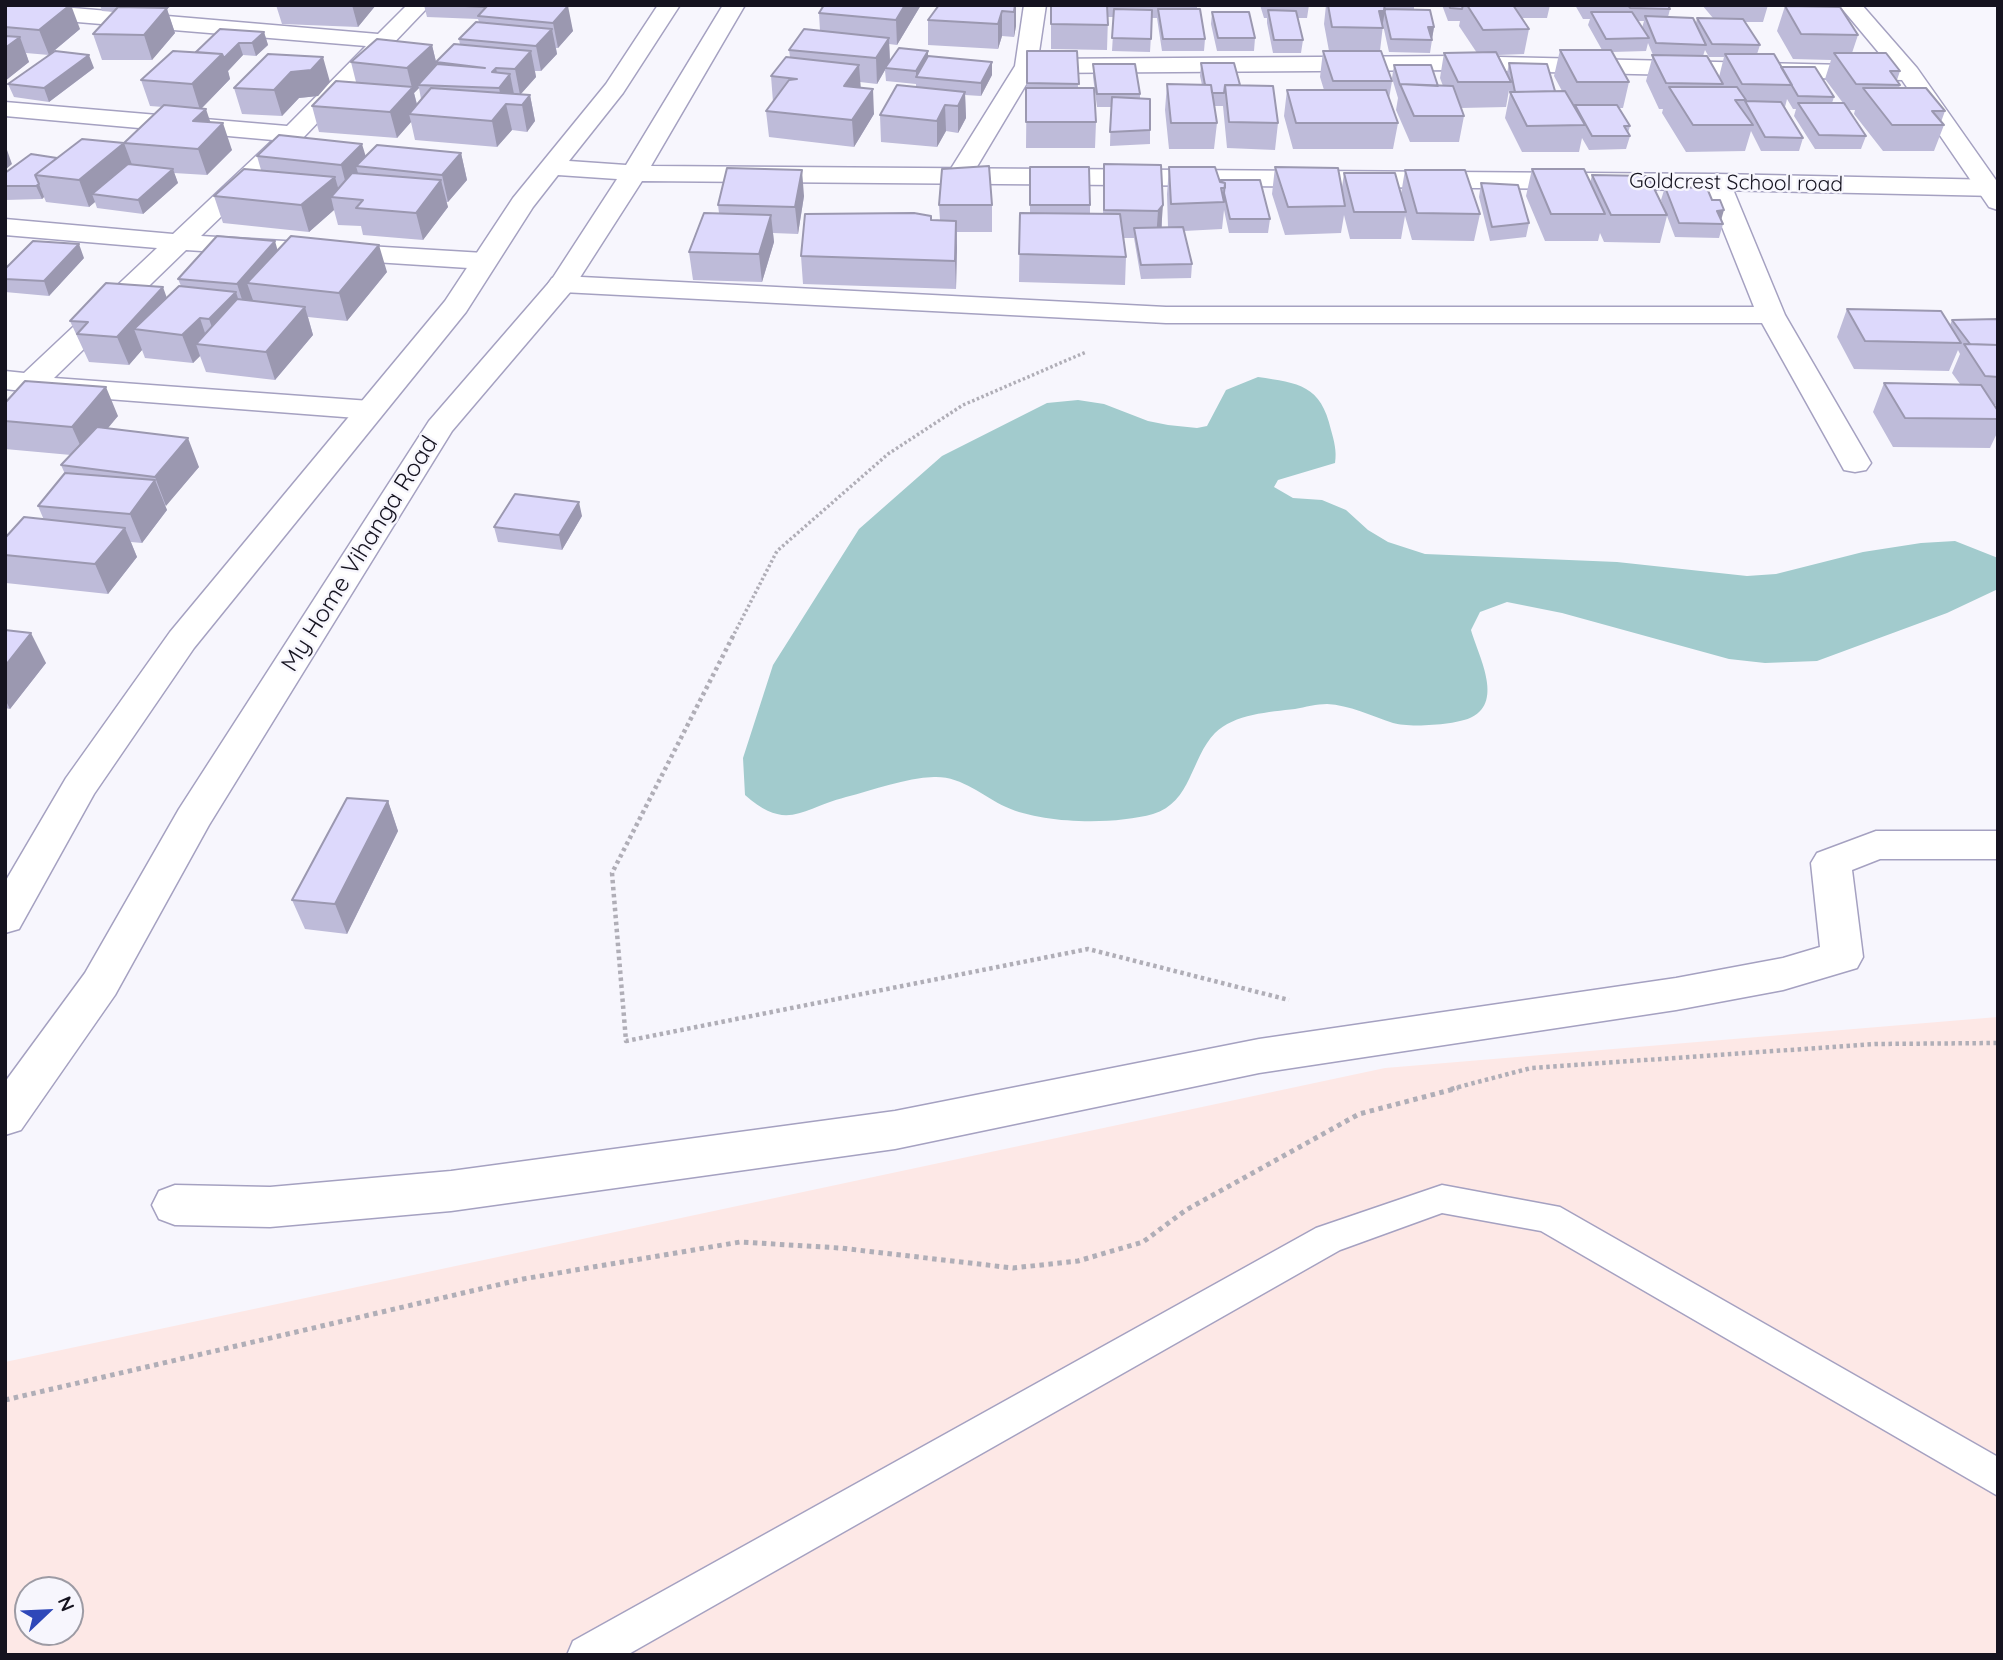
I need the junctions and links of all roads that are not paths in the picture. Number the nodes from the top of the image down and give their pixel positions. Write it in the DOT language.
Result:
graph roads {
  1 [pos="224,5"];
  2 [pos="419,5"];
  3 [pos="669,5"];
  4 [pos="734,5"];
  5 [pos="1035,5"];
  6 [pos="1850,5"];
  7 [pos="29,11"];
  8 [pos="200,27"];
  9 [pos="383,41"];
  10 [pos="1026,65"];
  11 [pos="1909,73"];
  12 [pos="5,108"];
  13 [pos="293,134"];
  14 [pos="550,167"];
  15 [pos="634,173"];
  16 [pos="960,175"];
  17 [pos="1717,182"];
  18 [pos="1995,193"];
  19 [pos="5,227"];
  20 [pos="177,242"];
  21 [pos="484,261"];
  22 [pos="562,284"];
  23 [pos="1771,315"];
  24 [pos="18,381"];
  25 [pos="5,405"];
  26 [pos="370,410"];
  27 [pos="1855,463"];
  28 [pos="1998,845"];
  29 [pos="5,918"];
  30 [pos="5,1117"];
  31 [pos="175,1205"];
  32 [pos="1998,1479"];
  33 [pos="587,1655"];
  1 -- 8 [label="street"];
  2 -- 9 [label="street"];
  3 -- 14 [label="street"];
  4 -- 15 [label="street, My Home Vihanga Road"];
  5 -- 10 [label="street"];
  6 -- 11 [label="street"];
  7 -- 8 [label="street"];
  8 -- 9 [label="street"];
  9 -- 13 [label="street"];
  10 -- 11 [label="street"];
  10 -- 16 [label="street"];
  11 -- 18 [label="street"];
  12 -- 13 [label="street"];
  13 -- 20 [label="street"];
  14 -- 15 [label="street, Goldcrest School road"];
  14 -- 21 [label="street"];
  15 -- 16 [label="street, Goldcrest School road"];
  15 -- 22 [label="street, My Home Vihanga Road"];
  16 -- 17 [label="street, Goldcrest School road"];
  17 -- 18 [label="street, Goldcrest School road"];
  17 -- 23 [label="street"];
  19 -- 20 [label="street"];
  20 -- 21 [label="street"];
  20 -- 24 [label="street"];
  21 -- 26 [label="street"];
  22 -- 23 [label="street"];
  22 -- 30 [label="street, My Home Vihanga Road"];
  23 -- 27 [label="street"];
  24 -- 25 [label="street"];
  24 -- 26 [label="street"];
  26 -- 29 [label="street"];
  28 -- 31 [label="street"];
  32 -- 33 [label="lane"];
}
